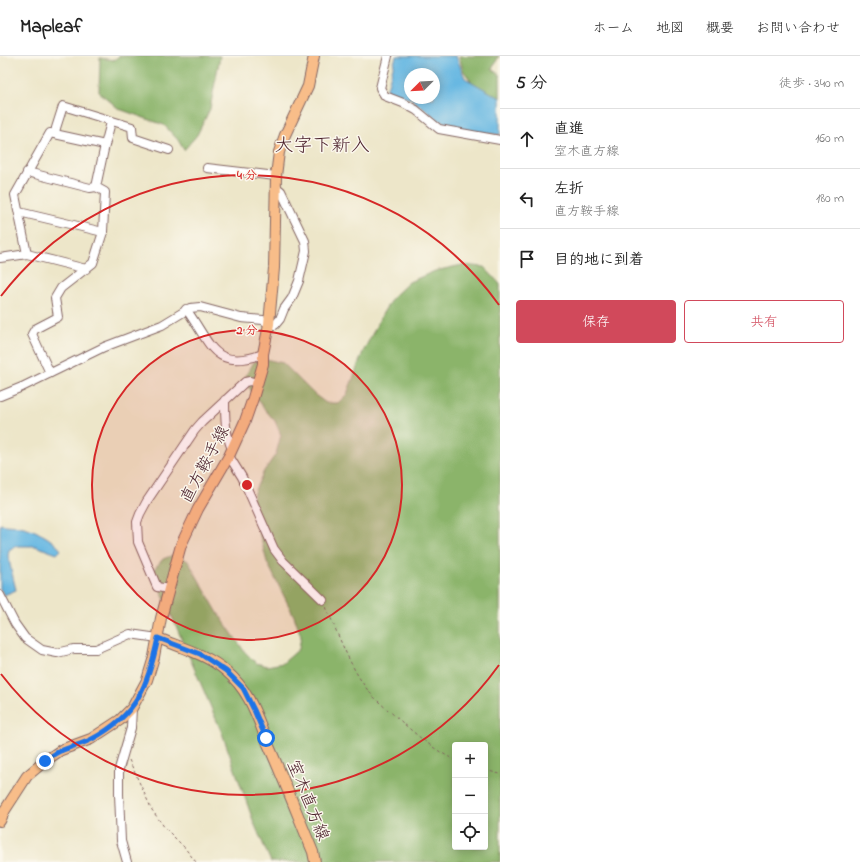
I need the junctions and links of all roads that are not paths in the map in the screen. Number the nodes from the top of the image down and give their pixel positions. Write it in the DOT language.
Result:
graph roads {
  1 [pos="314,56"];
  2 [pos="388,56"];
  3 [pos="111,122"];
  4 [pos="55,134"];
  5 [pos="500,140"];
  6 [pos="105,145"];
  7 [pos="169,150"];
  8 [pos="207,168"];
  9 [pos="27,172"];
  10 [pos="276,176"];
  11 [pos="276,187"];
  12 [pos="96,188"];
  13 [pos="18,212"];
  14 [pos="103,232"];
  15 [pos="27,254"];
  16 [pos="0,258"];
  17 [pos="86,269"];
  18 [pos="186,309"];
  19 [pos="269,324"];
  20 [pos="263,354"];
  21 [pos="50,373"];
  22 [pos="257,383"];
  23 [pos="0,396"];
  24 [pos="225,400"];
  25 [pos="230,453"];
  26 [pos="169,590"];
  27 [pos="0,595"];
  28 [pos="323,600"];
  29 [pos="158,638"];
  30 [pos="132,708"];
  31 [pos="0,821"];
  32 [pos="127,862"];
  33 [pos="315,862"];
  1 -- 10 [label="main road, 直方鞍手線"];
  2 -- 5 [label="street"];
  3 -- 4 [label="street"];
  3 -- 6 [label="street"];
  3 -- 7 [label="street"];
  4 -- 6 [label="street"];
  4 -- 9 [label="street"];
  6 -- 12 [label="street"];
  8 -- 10 [label="street"];
  9 -- 12 [label="street"];
  9 -- 13 [label="street"];
  10 -- 11 [label="main road, 直方鞍手線"];
  11 -- 19 [label="main road, 直方鞍手線"];
  11 -- 19 [label="street"];
  12 -- 14 [label="street"];
  13 -- 14 [label="street"];
  13 -- 15 [label="street"];
  14 -- 17 [label="street"];
  15 -- 16 [label="street"];
  15 -- 17 [label="street"];
  17 -- 21 [label="street"];
  18 -- 19 [label="street"];
  18 -- 20 [label="street"];
  18 -- 21 [label="street"];
  19 -- 20 [label="main road, 直方鞍手線"];
  20 -- 22 [label="main road, 直方鞍手線"];
  21 -- 23 [label="street"];
  22 -- 24 [label="street"];
  22 -- 25 [label="main road, 直方鞍手線"];
  24 -- 25 [label="street"];
  24 -- 26 [label="street"];
  25 -- 26 [label="main road, 直方鞍手線"];
  25 -- 28 [label="street"];
  26 -- 29 [label="main road, 直方鞍手線"];
  27 -- 29 [label="street"];
  29 -- 30 [label="main road, 直方鞍手線"];
  29 -- 33 [label="main road, 室木直方線"];
  30 -- 31 [label="main road, 直方鞍手線"];
  30 -- 32 [label="street"];
}
